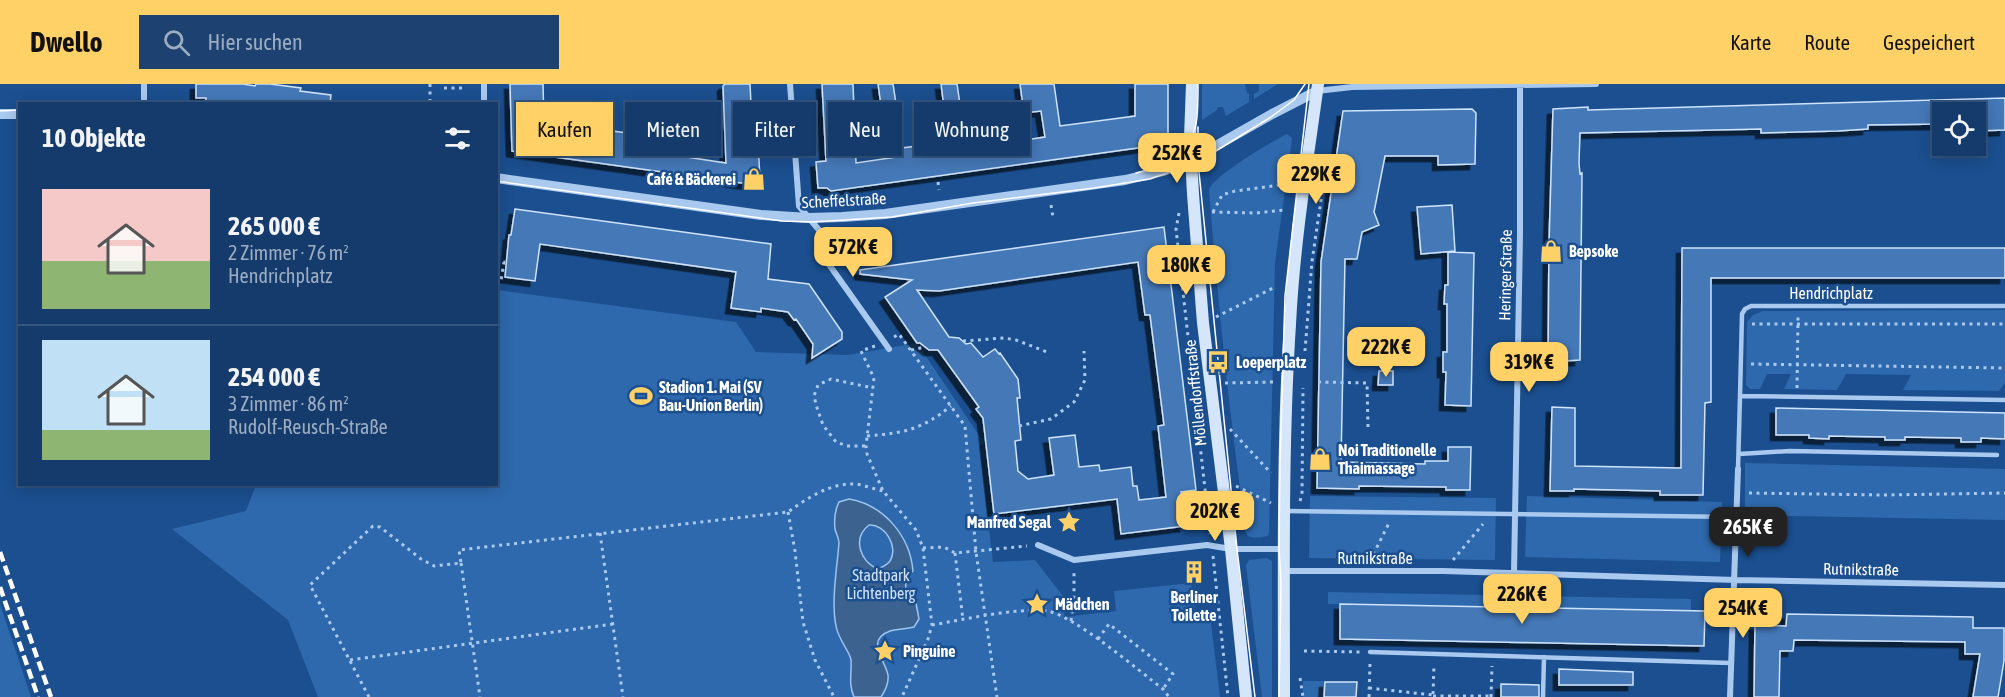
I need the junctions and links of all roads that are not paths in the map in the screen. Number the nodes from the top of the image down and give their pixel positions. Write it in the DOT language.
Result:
graph roads {
  1 [pos="144,84"];
  2 [pos="484,84"];
  3 [pos="790,84"];
  4 [pos="1192,84"];
  5 [pos="1596,84"];
  6 [pos="1520,85"];
  7 [pos="1318,88"];
  8 [pos="144,102"];
  9 [pos="484,102"];
  10 [pos="0,114"];
  11 [pos="18,114"];
  12 [pos="1191,160"];
  13 [pos="498,178"];
  14 [pos="809,218"];
  15 [pos="2005,306"];
  16 [pos="889,349"];
  17 [pos="1740,396"];
  18 [pos="2005,400"];
  19 [pos="1739,454"];
  20 [pos="1997,455"];
  21 [pos="1738,469"];
  22 [pos="1285,511"];
  23 [pos="1515,513"];
  24 [pos="1737,517"];
  25 [pos="1038,545"];
  26 [pos="1231,549"];
  27 [pos="1285,549"];
  28 [pos="1285,571"];
  29 [pos="1514,573"];
  30 [pos="1736,580"];
  31 [pos="2005,585"];
  32 [pos="1370,652"];
  33 [pos="1544,657"];
  34 [pos="1731,663"];
  35 [pos="1246,697"];
  36 [pos="1284,697"];
  37 [pos="1543,697"];
  38 [pos="1730,697"];
  1 -- 8 [label="street"];
  2 -- 9 [label="street"];
  3 -- 14 [label="street"];
  4 -- 12 [label="main road, Möllendorffstraße"];
  5 -- 6 [label="street"];
  6 -- 7 [label="street"];
  6 -- 23 [label="street, Heringer Straße"];
  7 -- 12 [label="street"];
  7 -- 22 [label="main road"];
  10 -- 11 [label="street"];
  12 -- 14 [label="street, Scheffelstraße"];
  12 -- 26 [label="main road, Möllendorffstraße"];
  13 -- 14 [label="street, Scheffelstraße"];
  14 -- 16 [label="street"];
  15 -- 17 [label="lane, Hendrichplatz"];
  17 -- 18 [label="lane"];
  17 -- 19 [label="lane"];
  19 -- 20 [label="lane"];
  19 -- 21 [label="lane"];
  21 -- 24 [label="street"];
  22 -- 23 [label="lane"];
  22 -- 27 [label="main road"];
  23 -- 24 [label="lane"];
  23 -- 29 [label="street, Heringer Straße"];
  24 -- 30 [label="street"];
  25 -- 26 [label="street"];
  26 -- 27 [label="street"];
  26 -- 35 [label="main road, Möllendorffstraße"];
  27 -- 28 [label="main road"];
  28 -- 29 [label="street, Rutnikstraße"];
  28 -- 36 [label="main road"];
  29 -- 30 [label="street, Rutnikstraße"];
  30 -- 31 [label="street, Rutnikstraße"];
  30 -- 34 [label="street"];
  32 -- 33 [label="lane"];
  33 -- 34 [label="lane"];
  33 -- 37 [label="lane"];
  34 -- 38 [label="street"];
}
